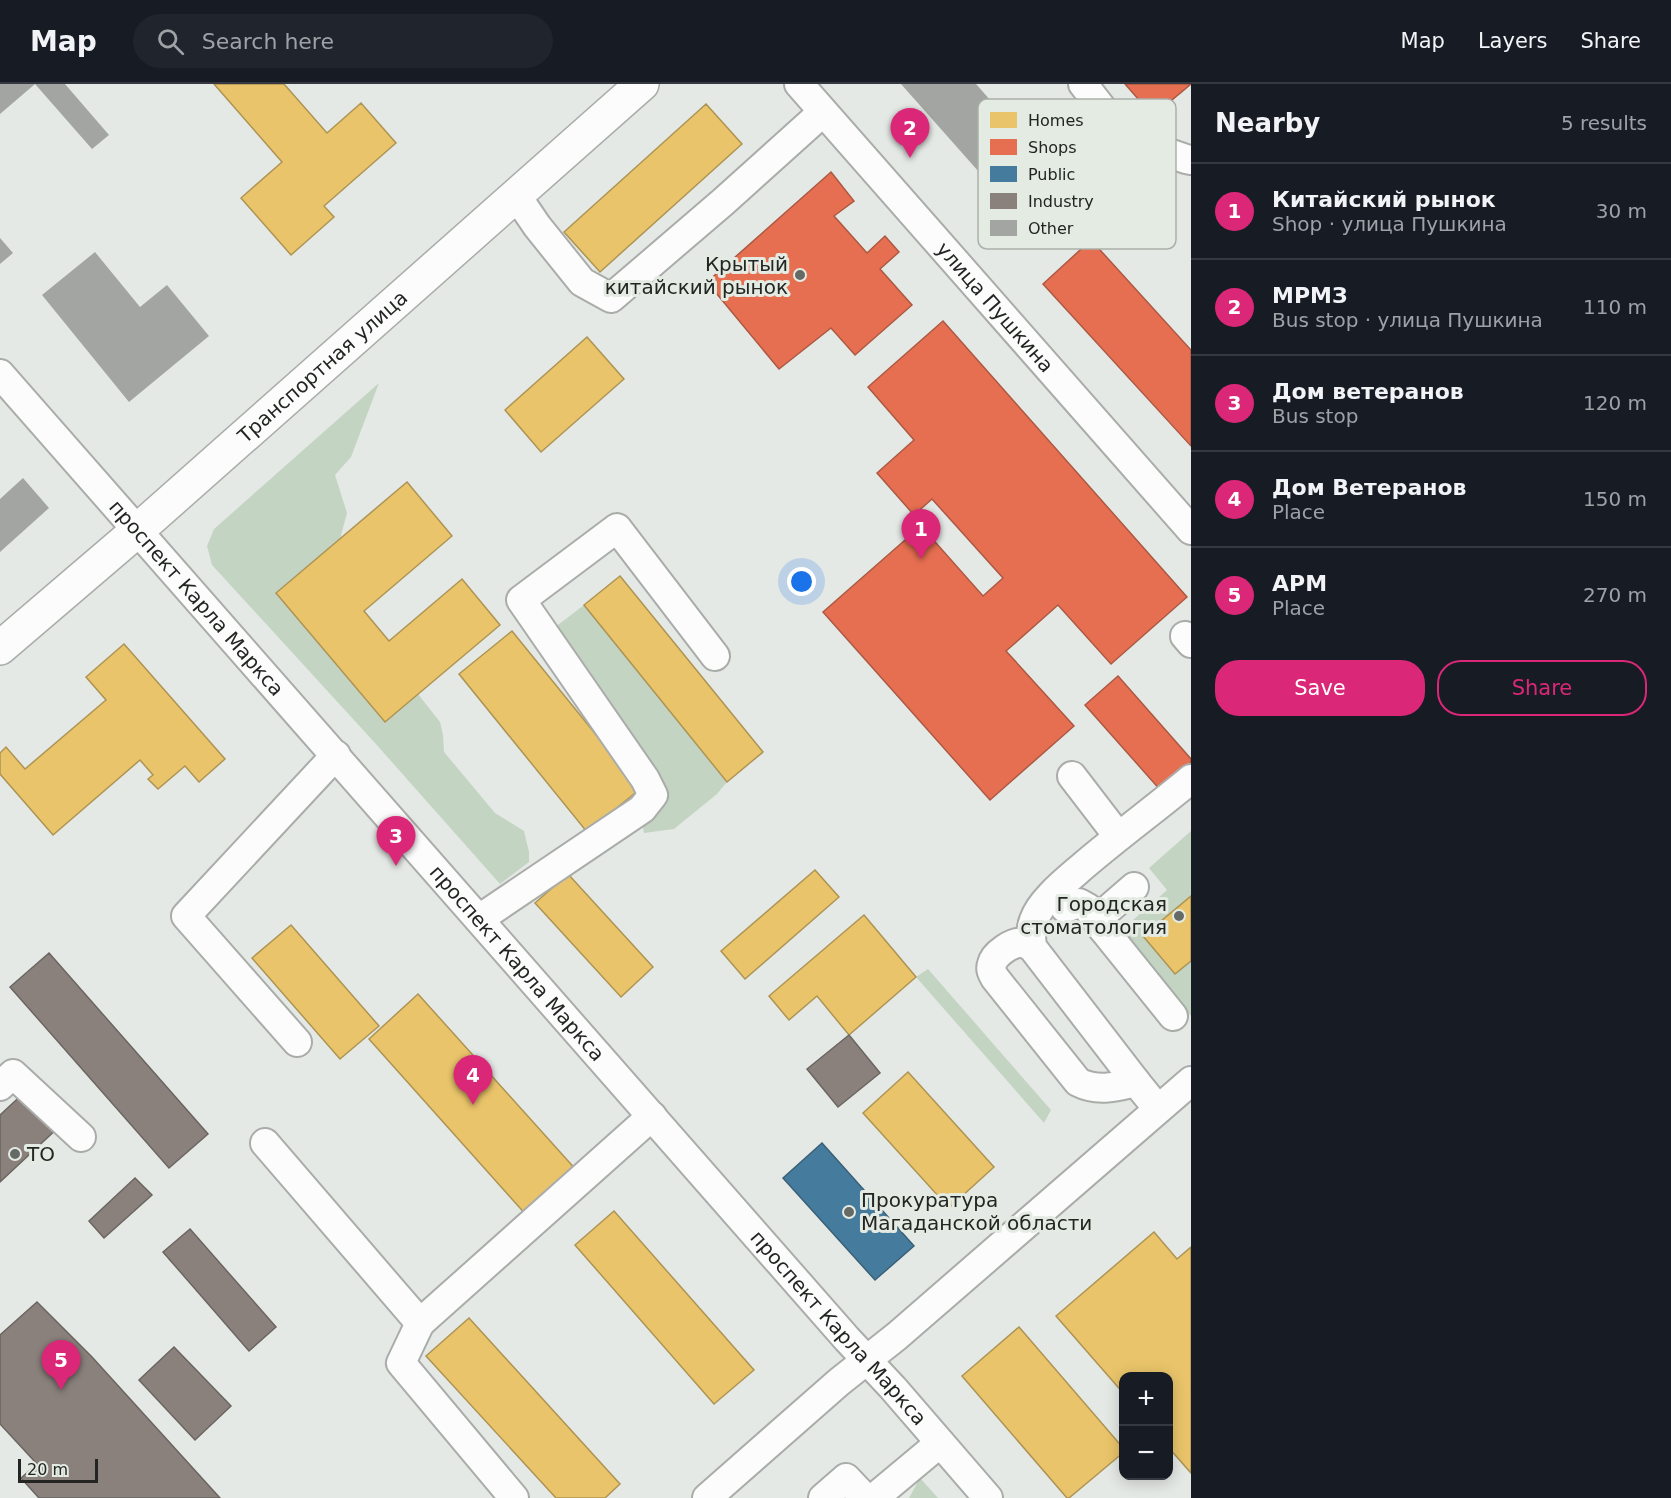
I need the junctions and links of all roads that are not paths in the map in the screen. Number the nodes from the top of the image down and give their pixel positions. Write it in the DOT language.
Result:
graph roads {
  1 [pos="642,84"];
  2 [pos="799,84"];
  3 [pos="1083,84"];
  4 [pos="1095,99"];
  5 [pos="823,112"];
  6 [pos="1176,156"];
  7 [pos="1191,160"];
  8 [pos="516,195"];
  9 [pos="0,374"];
  10 [pos="138,530"];
  11 [pos="1191,530"];
  12 [pos="0,648"];
  13 [pos="715,656"];
  14 [pos="336,755"];
  15 [pos="1072,776"];
  16 [pos="1191,779"];
  17 [pos="1118,836"];
  18 [pos="1134,887"];
  19 [pos="1065,908"];
  20 [pos="479,919"];
  21 [pos="1103,929"];
  22 [pos="1032,947"];
  23 [pos="1173,1016"];
  24 [pos="297,1042"];
  25 [pos="1191,1081"];
  26 [pos="1136,1083"];
  27 [pos="0,1086"];
  28 [pos="1158,1109"];
  29 [pos="652,1116"];
  30 [pos="81,1137"];
  31 [pos="266,1143"];
  32 [pos="420,1323"];
  33 [pos="866,1360"];
  34 [pos="940,1443"];
  35 [pos="514,1498"];
  36 [pos="707,1498"];
  37 [pos="823,1498"];
  38 [pos="865,1498"];
  39 [pos="874,1498"];
  40 [pos="988,1498"];
  1 -- 8 [label="main road, Транспортная улица"];
  2 -- 5 [label="street, улица Пушкина"];
  3 -- 4 [label="street"];
  5 -- 8 [label="street"];
  5 -- 11 [label="street, улица Пушкина"];
  6 -- 7 [label="street"];
  8 -- 10 [label="main road, Транспортная улица"];
  9 -- 10 [label="street, проспект Карла Маркса"];
  10 -- 12 [label="main road, Транспортная улица"];
  10 -- 14 [label="street, проспект Карла Маркса"];
  13 -- 20 [label="street"];
  14 -- 20 [label="street, проспект Карла Маркса"];
  14 -- 24 [label="street"];
  15 -- 17 [label="street"];
  16 -- 17 [label="street"];
  17 -- 22 [label="street"];
  18 -- 21 [label="street"];
  19 -- 21 [label="street"];
  20 -- 29 [label="street, проспект Карла Маркса"];
  21 -- 23 [label="street"];
  22 -- 26 [label="street"];
  22 -- 26 [label="street"];
  25 -- 28 [label="street"];
  26 -- 28 [label="street"];
  27 -- 30 [label="street"];
  28 -- 33 [label="street"];
  29 -- 32 [label="street"];
  29 -- 33 [label="street, проспект Карла Маркса"];
  31 -- 32 [label="street"];
  32 -- 35 [label="street"];
  33 -- 34 [label="street, проспект Карла Маркса"];
  33 -- 36 [label="street"];
  34 -- 39 [label="street"];
  34 -- 40 [label="street, проспект Карла Маркса"];
  37 -- 38 [label="street"];
}
